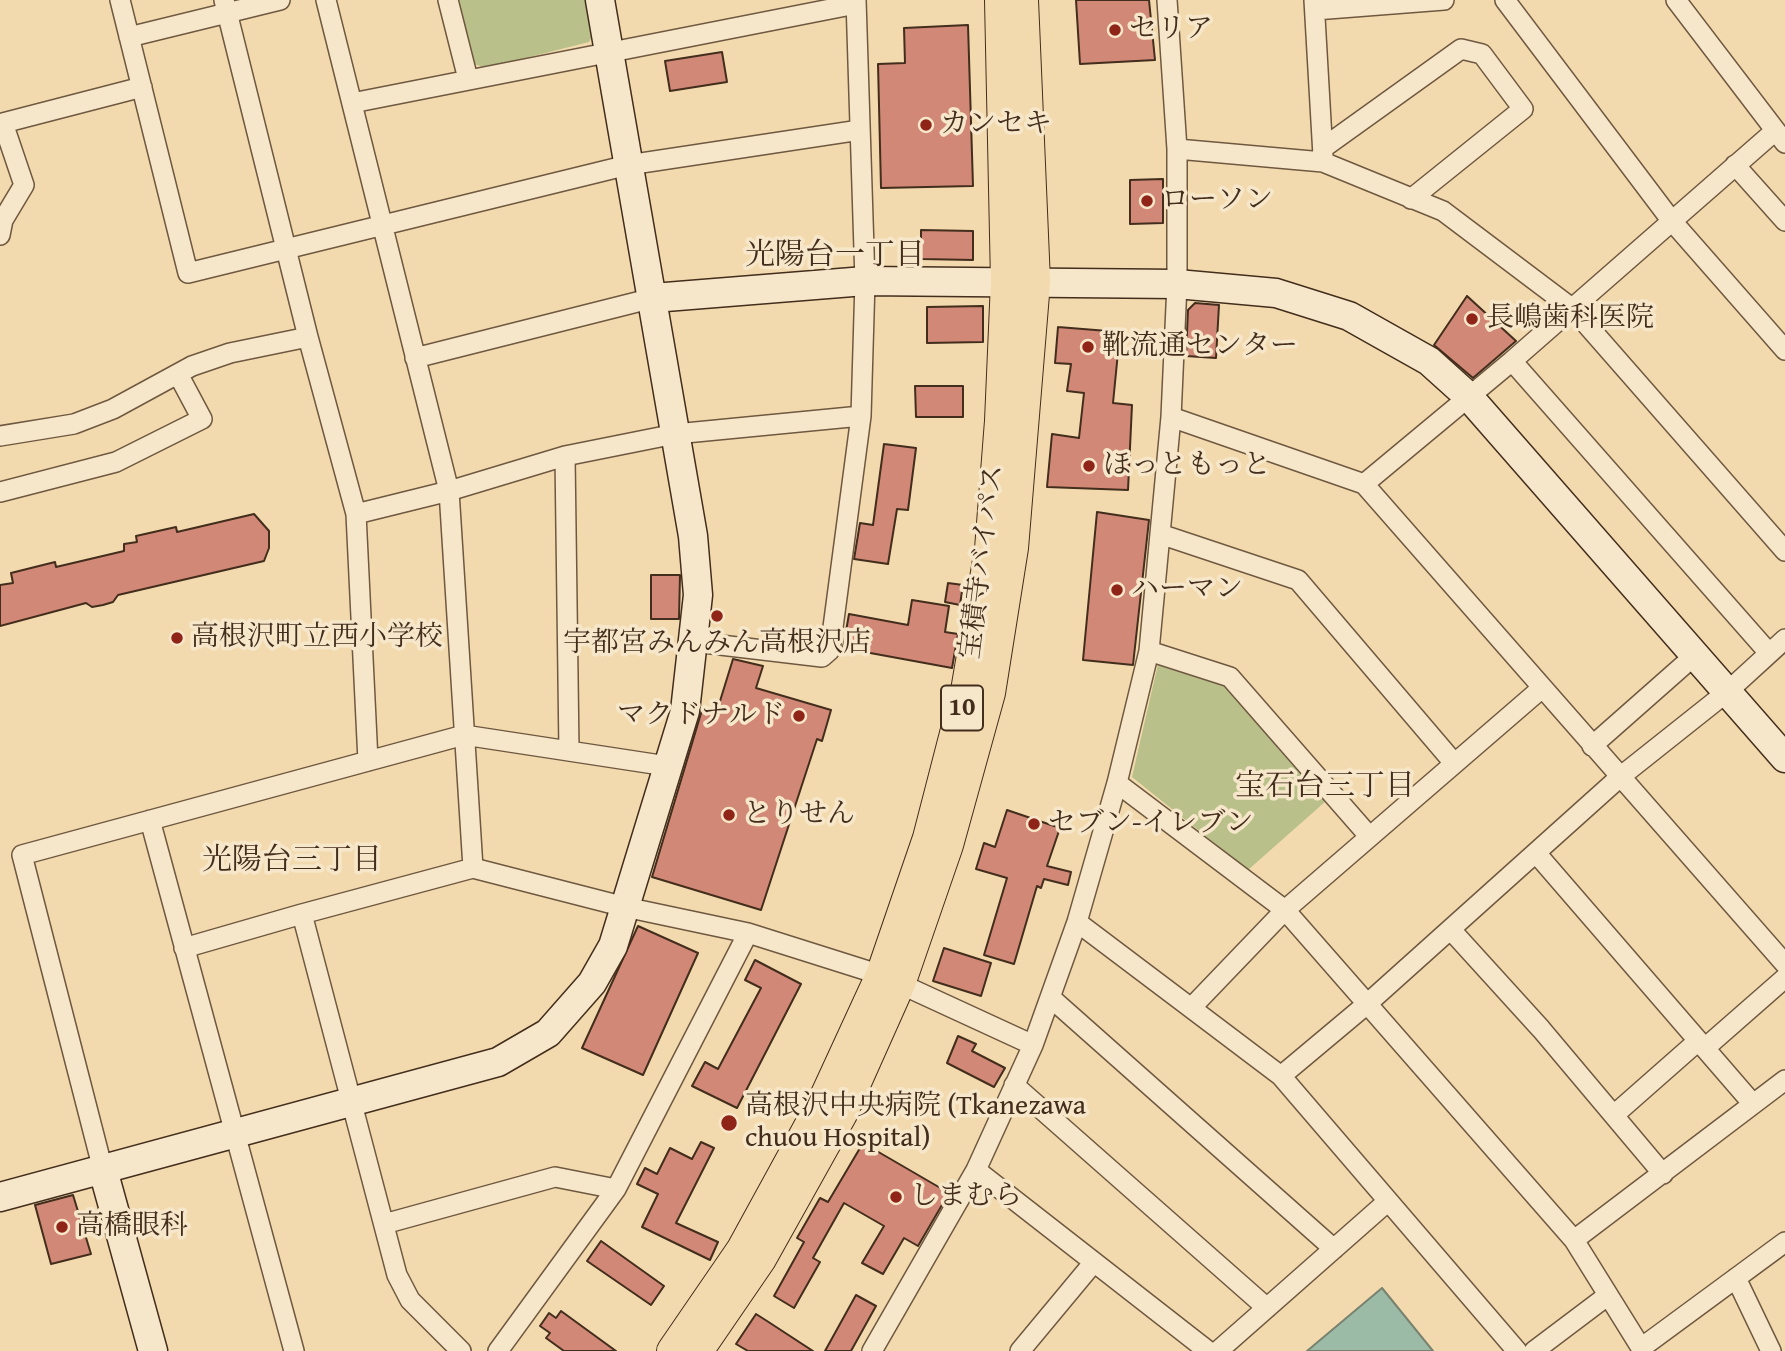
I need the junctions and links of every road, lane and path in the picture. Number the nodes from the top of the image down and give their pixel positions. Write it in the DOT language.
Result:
graph roads {
  1 [pos="120,0"];
  2 [pos="280,0"];
  3 [pos="326,0"];
  4 [pos="448,0"];
  5 [pos="600,0"];
  6 [pos="1000,0"];
  7 [pos="1023,0"];
  8 [pos="1167,0"];
  9 [pos="1444,0"];
  10 [pos="1505,0"];
  11 [pos="1676,0"];
  12 [pos="856,2"];
  13 [pos="1314,5"];
  14 [pos="226,6"];
  15 [pos="129,37"];
  16 [pos="608,51"];
  17 [pos="468,79"];
  18 [pos="142,87"];
  19 [pos="352,103"];
  20 [pos="860,130"];
  21 [pos="1780,137"];
  22 [pos="1177,149"];
  23 [pos="1323,155"];
  24 [pos="628,165"];
  25 [pos="1735,165"];
  26 [pos="1411,199"];
  27 [pos="1671,220"];
  28 [pos="1785,221"];
  29 [pos="382,224"];
  30 [pos="0,235"];
  31 [pos="286,248"];
  32 [pos="865,281"];
  33 [pos="1006,282"];
  34 [pos="1035,282"];
  35 [pos="1177,284"];
  36 [pos="653,298"];
  37 [pos="1573,309"];
  38 [pos="308,337"];
  39 [pos="1785,349"];
  40 [pos="415,358"];
  41 [pos="1512,361"];
  42 [pos="178,374"];
  43 [pos="1469,397"];
  44 [pos="861,416"];
  45 [pos="1171,417"];
  46 [pos="675,434"];
  47 [pos="0,436"];
  48 [pos="565,456"];
  49 [pos="1364,484"];
  50 [pos="449,491"];
  51 [pos="0,492"];
  52 [pos="356,514"];
  53 [pos="1160,534"];
  54 [pos="1785,551"];
  55 [pos="1785,639"];
  56 [pos="695,642"];
  57 [pos="1149,651"];
  58 [pos="1769,653"];
  59 [pos="1694,656"];
  60 [pos="1542,688"];
  61 [pos="1727,692"];
  62 [pos="464,735"];
  63 [pos="1592,746"];
  64 [pos="569,751"];
  65 [pos="1785,758"];
  66 [pos="368,761"];
  67 [pos="1454,763"];
  68 [pos="667,766"];
  69 [pos="1620,777"];
  70 [pos="1117,783"];
  71 [pos="150,820"];
  72 [pos="1369,836"];
  73 [pos="1536,853"];
  74 [pos="473,868"];
  75 [pos="625,907"];
  76 [pos="1285,910"];
  77 [pos="303,914"];
  78 [pos="1077,922"];
  79 [pos="1451,930"];
  80 [pos="748,933"];
  81 [pos="184,948"];
  82 [pos="1785,964"];
  83 [pos="1785,978"];
  84 [pos="890,980"];
  85 [pos="1051,999"];
  86 [pos="1367,1004"];
  87 [pos="1191,1008"];
  88 [pos="1702,1044"];
  89 [pos="1033,1045"];
  90 [pos="1282,1076"];
  91 [pos="1785,1080"];
  92 [pos="1014,1085"];
  93 [pos="353,1102"];
  94 [pos="1753,1104"];
  95 [pos="1614,1115"];
  96 [pos="233,1134"];
  97 [pos="103,1170"];
  98 [pos="976,1170"];
  99 [pos="1663,1174"];
  100 [pos="616,1189"];
  101 [pos="0,1196"];
  102 [pos="1387,1202"];
  103 [pos="384,1224"];
  104 [pos="1574,1240"];
  105 [pos="1785,1242"];
  106 [pos="1334,1249"];
  107 [pos="1094,1262"];
  108 [pos="1736,1278"];
  109 [pos="1607,1296"];
  110 [pos="1267,1308"];
  111 [pos="1642,1349"];
  112 [pos="153,1351"];
  113 [pos="294,1351"];
  114 [pos="461,1351"];
  115 [pos="498,1351"];
  116 [pos="672,1351"];
  117 [pos="698,1351"];
  118 [pos="872,1351"];
  119 [pos="1020,1351"];
  120 [pos="1208,1351"];
  121 [pos="1218,1351"];
  122 [pos="1517,1351"];
  123 [pos="1534,1351"];
  124 [pos="1771,1351"];
  1 -- 15 [label="street"];
  2 -- 14 [label="street"];
  3 -- 19 [label="street"];
  4 -- 17 [label="street"];
  5 -- 16 [label="street"];
  6 -- 33 [label="main road, 宝積寺バイパス / 10"];
  7 -- 34 [label="main road, 宝積寺バイパス / 10"];
  8 -- 22 [label="street"];
  9 -- 13 [label="street"];
  10 -- 27 [label="street"];
  11 -- 21 [label="street"];
  12 -- 16 [label="street"];
  12 -- 20 [label="street"];
  13 -- 23 [label="street"];
  14 -- 15 [label="street"];
  14 -- 31 [label="street"];
  15 -- 18 [label="street"];
  16 -- 17 [label="street"];
  16 -- 24 [label="street"];
  17 -- 19 [label="street"];
  18 -- 30 [label="street"];
  18 -- 31 [label="street"];
  19 -- 29 [label="street"];
  20 -- 24 [label="street"];
  20 -- 32 [label="street"];
  21 -- 25 [label="street"];
  22 -- 23 [label="street"];
  22 -- 35 [label="street"];
  23 -- 26 [label="street"];
  23 -- 26 [label="street"];
  24 -- 29 [label="street"];
  24 -- 36 [label="street"];
  25 -- 27 [label="street"];
  25 -- 28 [label="street"];
  26 -- 37 [label="street"];
  27 -- 37 [label="street"];
  27 -- 39 [label="street"];
  29 -- 31 [label="street"];
  29 -- 40 [label="street"];
  31 -- 38 [label="street"];
  32 -- 33 [label="street"];
  32 -- 36 [label="street"];
  32 -- 44 [label="street"];
  33 -- 34 [label="street"];
  33 -- 84 [label="main road, 宝積寺バイパス / 10"];
  34 -- 35 [label="street"];
  34 -- 84 [label="main road, 宝積寺バイパス / 10"];
  35 -- 43 [label="street"];
  35 -- 45 [label="street"];
  36 -- 40 [label="street"];
  36 -- 46 [label="street"];
  37 -- 41 [label="street"];
  37 -- 54 [label="street"];
  38 -- 42 [label="street"];
  38 -- 52 [label="street"];
  40 -- 50 [label="street"];
  41 -- 43 [label="street"];
  41 -- 58 [label="street"];
  42 -- 47 [label="street"];
  42 -- 51 [label="street"];
  43 -- 49 [label="street"];
  43 -- 59 [label="street"];
  44 -- 46 [label="street"];
  44 -- 56 [label="street"];
  45 -- 49 [label="street"];
  45 -- 53 [label="street"];
  46 -- 48 [label="street"];
  46 -- 56 [label="street"];
  48 -- 50 [label="street"];
  48 -- 64 [label="street"];
  49 -- 60 [label="street"];
  50 -- 52 [label="street"];
  50 -- 62 [label="street"];
  52 -- 66 [label="street"];
  53 -- 57 [label="street"];
  53 -- 67 [label="street"];
  55 -- 58 [label="street"];
  56 -- 68 [label="street"];
  57 -- 70 [label="street"];
  57 -- 72 [label="street"];
  58 -- 61 [label="street"];
  59 -- 61 [label="street"];
  59 -- 63 [label="street"];
  60 -- 63 [label="street"];
  60 -- 67 [label="street"];
  61 -- 65 [label="street"];
  61 -- 69 [label="street"];
  62 -- 64 [label="street"];
  62 -- 66 [label="street"];
  62 -- 74 [label="street"];
  63 -- 69 [label="street"];
  64 -- 68 [label="street"];
  66 -- 71 [label="street"];
  67 -- 72 [label="street"];
  68 -- 75 [label="street"];
  69 -- 73 [label="street"];
  69 -- 82 [label="street"];
  70 -- 76 [label="street"];
  70 -- 78 [label="street"];
  71 -- 81 [label="street"];
  71 -- 97 [label="street"];
  72 -- 76 [label="street"];
  73 -- 79 [label="street"];
  73 -- 88 [label="street"];
  74 -- 75 [label="street"];
  74 -- 77 [label="street"];
  75 -- 80 [label="street"];
  75 -- 93 [label="street"];
  76 -- 86 [label="street"];
  76 -- 87 [label="street"];
  77 -- 81 [label="street"];
  77 -- 93 [label="street"];
  78 -- 85 [label="street"];
  78 -- 87 [label="street"];
  79 -- 86 [label="street"];
  79 -- 95 [label="street"];
  80 -- 84 [label="street"];
  80 -- 100 [label="street"];
  81 -- 96 [label="street"];
  83 -- 88 [label="street"];
  84 -- 89 [label="street"];
  84 -- 116 [label="main road, 宝積寺バイパス / 10"];
  84 -- 117 [label="main road, 宝積寺バイパス / 10"];
  85 -- 89 [label="street"];
  85 -- 106 [label="street"];
  86 -- 90 [label="street"];
  86 -- 104 [label="street"];
  87 -- 90 [label="street"];
  88 -- 94 [label="street"];
  88 -- 95 [label="street"];
  89 -- 92 [label="street"];
  90 -- 102 [label="street"];
  91 -- 94 [label="street"];
  92 -- 98 [label="street"];
  92 -- 110 [label="street"];
  93 -- 96 [label="street"];
  93 -- 103 [label="street"];
  94 -- 99 [label="street"];
  95 -- 99 [label="street"];
  96 -- 97 [label="street"];
  96 -- 113 [label="street"];
  97 -- 101 [label="street"];
  97 -- 112 [label="street"];
  98 -- 107 [label="street"];
  98 -- 118 [label="street"];
  99 -- 104 [label="street"];
  100 -- 103 [label="street"];
  100 -- 115 [label="street"];
  102 -- 106 [label="street"];
  102 -- 122 [label="street"];
  103 -- 114 [label="street"];
  104 -- 109 [label="street"];
  105 -- 108 [label="street"];
  106 -- 110 [label="street"];
  107 -- 119 [label="street"];
  107 -- 120 [label="street"];
  108 -- 111 [label="street"];
  108 -- 124 [label="street"];
  109 -- 111 [label="street"];
  109 -- 123 [label="street"];
  110 -- 121 [label="street"];
}
